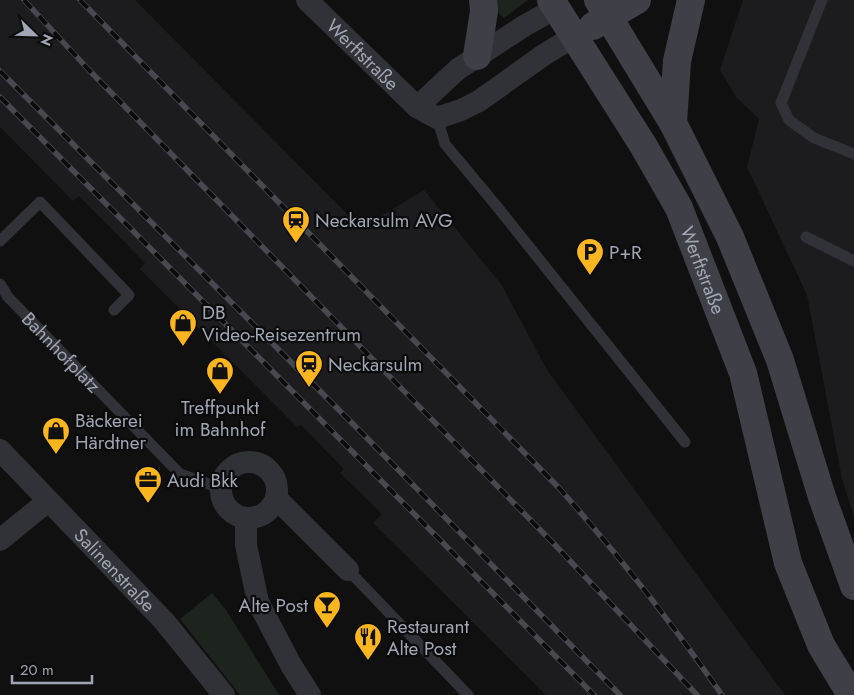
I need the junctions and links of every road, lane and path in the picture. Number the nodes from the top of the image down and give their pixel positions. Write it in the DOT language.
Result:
graph roads {
  1 [pos="307,0"];
  2 [pos="484,0"];
  3 [pos="637,0"];
  4 [pos="691,0"];
  5 [pos="822,0"];
  6 [pos="559,3"];
  7 [pos="604,8"];
  8 [pos="575,36"];
  9 [pos="477,56"];
  10 [pos="417,107"];
  11 [pos="437,118"];
  12 [pos="673,123"];
  13 [pos="854,154"];
  14 [pos="806,237"];
  15 [pos="0,241"];
  16 [pos="854,261"];
  17 [pos="0,284"];
  18 [pos="114,310"];
  19 [pos="685,442"];
  20 [pos="0,450"];
  21 [pos="220,488"];
  22 [pos="276,498"];
  23 [pos="48,501"];
  24 [pos="246,519"];
  25 [pos="0,540"];
  26 [pos="348,570"];
  27 [pos="854,586"];
  28 [pos="224,695"];
  29 [pos="310,695"];
  30 [pos="468,695"];
  31 [pos="851,695"];
  1 -- 10 [label="street, Werftstraße"];
  2 -- 9 [label="main road"];
  3 -- 7 [label="main road"];
  4 -- 12 [label="main road"];
  5 -- 13 [label="lane"];
  6 -- 8 [label="main road, Werftstraße"];
  6 -- 9 [label="street"];
  7 -- 8 [label="main road"];
  7 -- 12 [label="main road, Werftstraße"];
  8 -- 11 [label="street"];
  8 -- 31 [label="main road, Werftstraße"];
  9 -- 10 [label="street"];
  10 -- 11 [label="street, Werftstraße"];
  11 -- 19 [label="lane"];
  12 -- 27 [label="main road, Werftstraße"];
  14 -- 16 [label="lane"];
  15 -- 18 [label="lane"];
  17 -- 21 [label="lane, Bahnhofplatz"];
  20 -- 23 [label="street, Salinenstraße"];
  21 -- 22 [label="street"];
  21 -- 24 [label="street"];
  22 -- 24 [label="street"];
  22 -- 26 [label="street"];
  23 -- 25 [label="street"];
  23 -- 28 [label="street, Salinenstraße"];
  24 -- 29 [label="street"];
  26 -- 30 [label="lane"];
}
